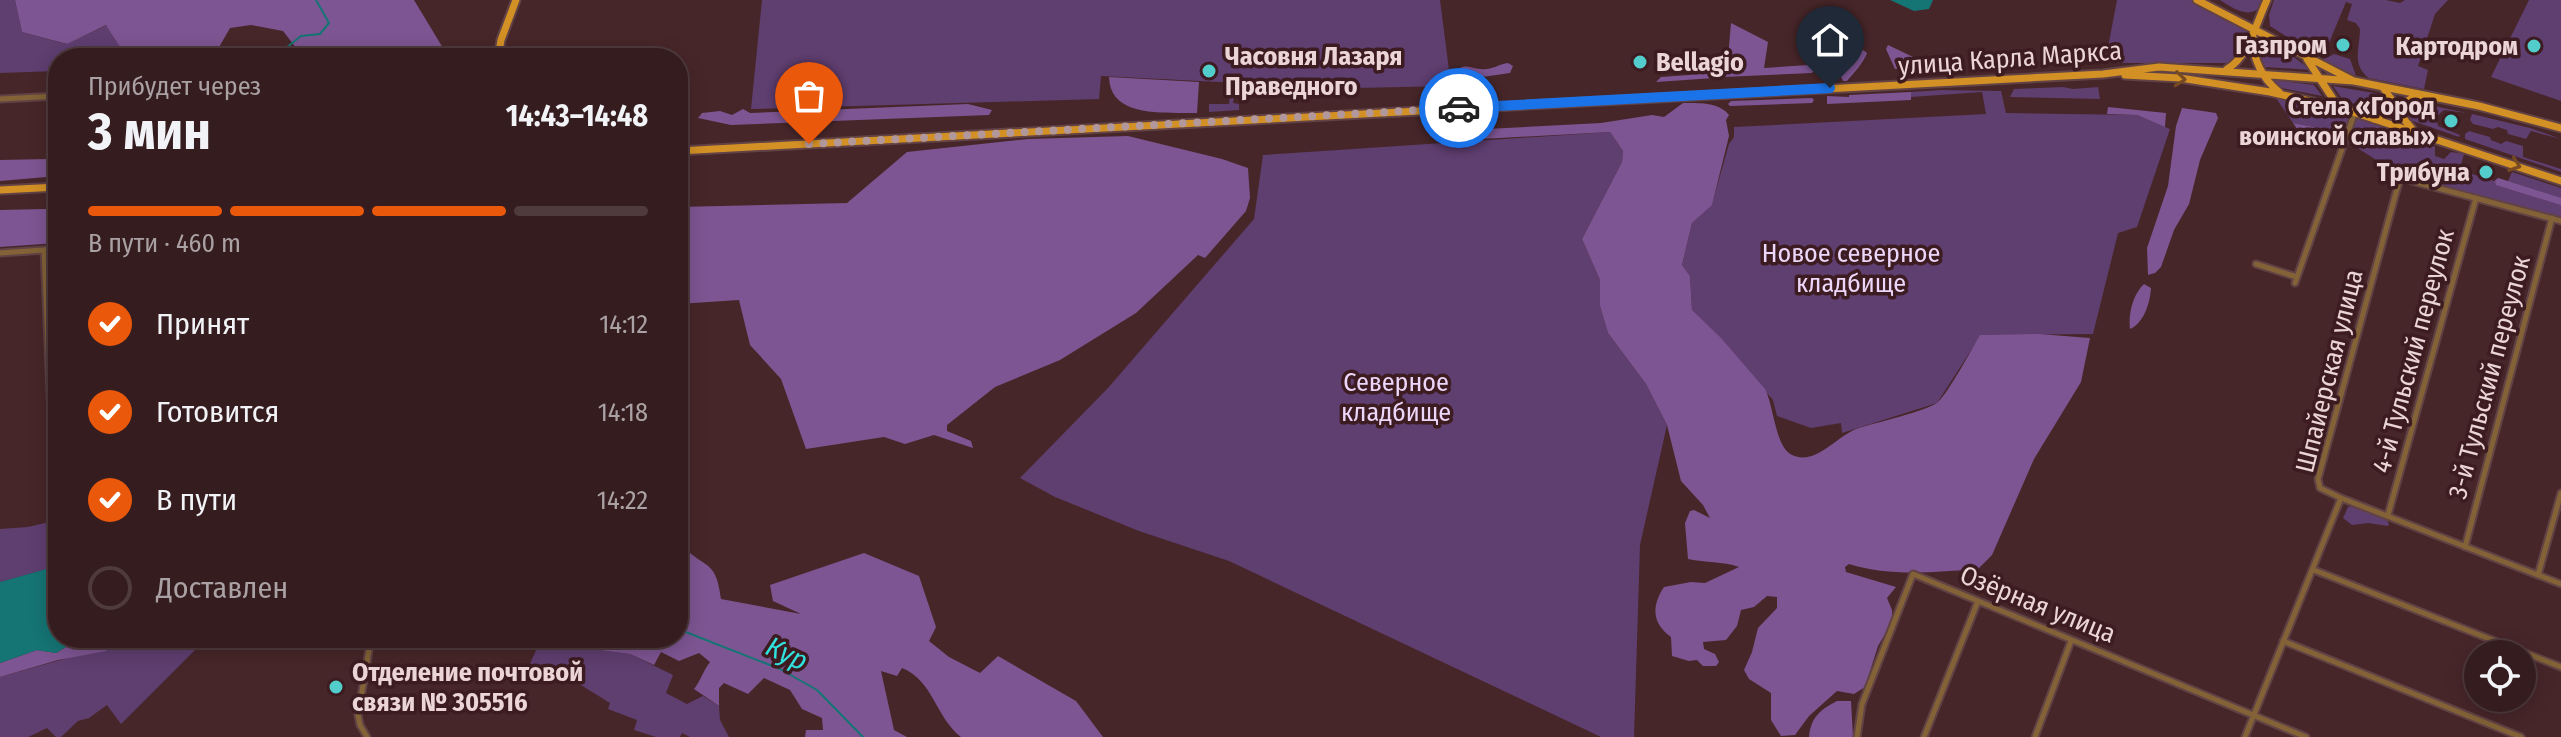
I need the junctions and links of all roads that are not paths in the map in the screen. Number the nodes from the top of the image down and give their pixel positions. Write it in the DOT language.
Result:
graph roads {
  1 [pos="516,0"];
  2 [pos="2197,0"];
  3 [pos="2267,0"];
  4 [pos="2254,27"];
  5 [pos="500,48"];
  6 [pos="2306,57"];
  7 [pos="2224,70"];
  8 [pos="2263,73"];
  9 [pos="2103,74"];
  10 [pos="2321,79"];
  11 [pos="2354,81"];
  12 [pos="2382,87"];
  13 [pos="2281,94"];
  14 [pos="2426,95"];
  15 [pos="48,97"];
  16 [pos="0,99"];
  17 [pos="2344,109"];
  18 [pos="2355,112"];
  19 [pos="2374,119"];
  20 [pos="2561,128"];
  21 [pos="2416,133"];
  22 [pos="688,150"];
  23 [pos="2561,181"];
  24 [pos="48,188"];
  25 [pos="0,190"];
  26 [pos="2476,198"];
  27 [pos="2552,218"];
  28 [pos="2561,221"];
  29 [pos="44,250"];
  30 [pos="48,250"];
  31 [pos="0,253"];
  32 [pos="2256,264"];
  33 [pos="48,325"];
  34 [pos="2561,493"];
  35 [pos="2341,498"];
  36 [pos="2388,515"];
  37 [pos="2465,547"];
  38 [pos="2314,570"];
  39 [pos="2538,575"];
  40 [pos="2561,584"];
  41 [pos="1978,601"];
  42 [pos="2072,640"];
  43 [pos="2283,641"];
  44 [pos="369,648"];
  45 [pos="2561,667"];
  46 [pos="2255,714"];
  47 [pos="367,737"];
  48 [pos="1857,737"];
  49 [pos="1924,737"];
  50 [pos="2035,737"];
  51 [pos="2245,737"];
  52 [pos="2306,737"];
  53 [pos="2521,737"];
  1 -- 5 [label="main road"];
  2 -- 4 [label="main road"];
  3 -- 4 [label="main road"];
  4 -- 6 [label="main road"];
  4 -- 7 [label="main road"];
  4 -- 8 [label="main road"];
  6 -- 10 [label="main road"];
  6 -- 11 [label="main road"];
  7 -- 8 [label="main road, улица Карла Маркса"];
  7 -- 9 [label="main road, улица Карла Маркса"];
  8 -- 10 [label="main road, улица Карла Маркса"];
  8 -- 13 [label="main road"];
  9 -- 13 [label="main road, one-way"];
  9 -- 22 [label="main road, улица Карла Маркса"];
  10 -- 11 [label="main road, улица Карла Маркса"];
  10 -- 17 [label="main road"];
  11 -- 12 [label="main road"];
  12 -- 14 [label="main road"];
  12 -- 19 [label="main road"];
  13 -- 17 [label="main road"];
  14 -- 20 [label="main road"];
  14 -- 21 [label="main road"];
  15 -- 16 [label="street"];
  17 -- 18 [label="main road"];
  18 -- 19 [label="main road"];
  18 -- 32 [label="street"];
  19 -- 21 [label="main road"];
  21 -- 23 [label="main road, one-way"];
  24 -- 25 [label="main road"];
  26 -- 27 [label="street"];
  26 -- 35 [label="street, Шпайерская улица"];
  26 -- 36 [label="street, 4-й Тульский переулок"];
  27 -- 28 [label="street"];
  27 -- 37 [label="street, 3-й Тульский переулок"];
  29 -- 30 [label="street"];
  29 -- 31 [label="street"];
  29 -- 33 [label="street"];
  34 -- 39 [label="street"];
  35 -- 36 [label="street"];
  35 -- 38 [label="street, Шпайерская улица"];
  36 -- 37 [label="street"];
  37 -- 39 [label="street"];
  38 -- 43 [label="street, Шпайерская улица"];
  38 -- 45 [label="street"];
  39 -- 40 [label="street"];
  41 -- 42 [label="street, Озёрная улица"];
  41 -- 48 [label="street, Озёрная улица"];
  41 -- 49 [label="street"];
  42 -- 46 [label="street, Озёрная улица"];
  42 -- 50 [label="street"];
  43 -- 46 [label="street, Шпайерская улица"];
  43 -- 53 [label="street"];
  44 -- 47 [label="street"];
  46 -- 51 [label="street, Шпайерская улица"];
  46 -- 52 [label="street, Озёрная улица"];
}
